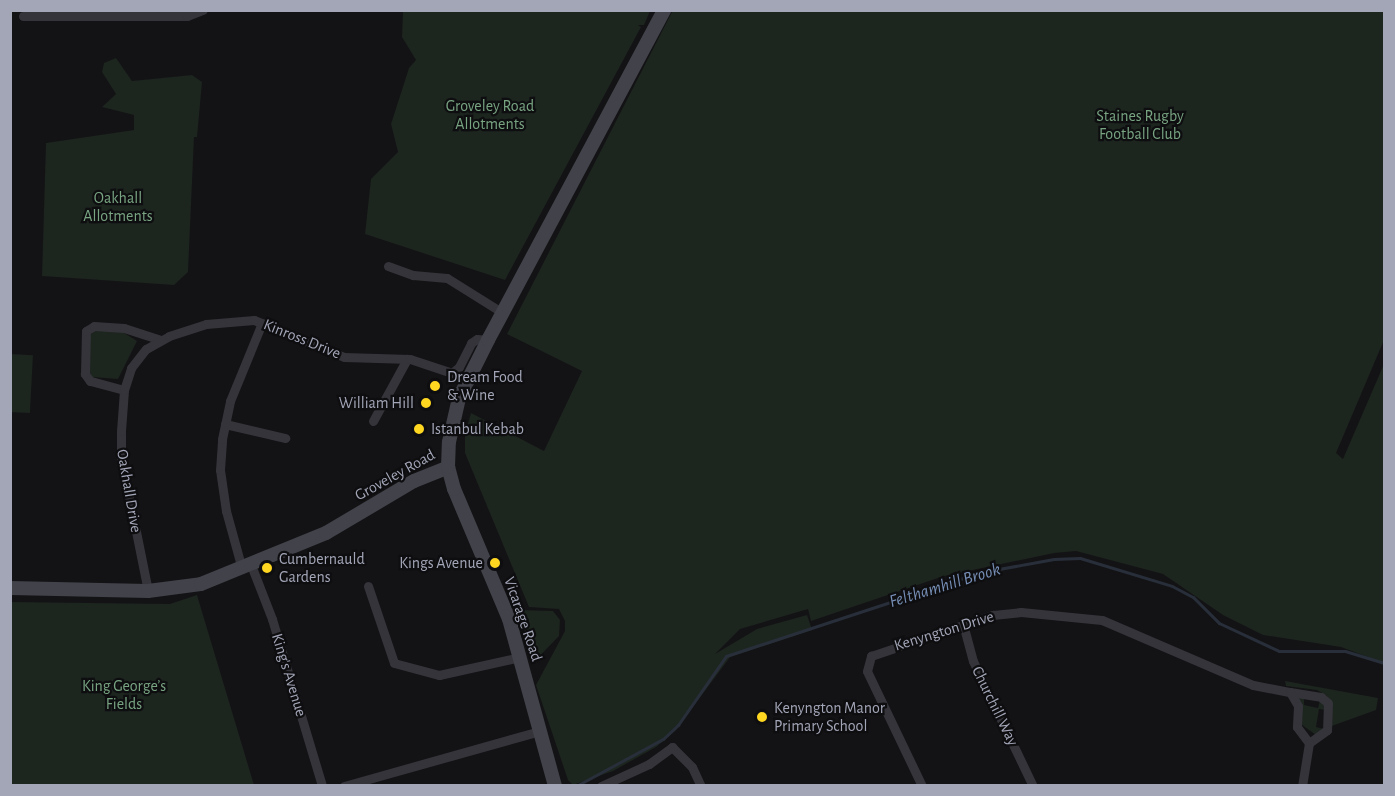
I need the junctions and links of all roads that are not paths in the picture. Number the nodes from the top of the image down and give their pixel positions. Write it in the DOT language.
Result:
graph roads {
  1 [pos="203,10"];
  2 [pos="664,10"];
  3 [pos="157,13"];
  4 [pos="23,17"];
  5 [pos="387,266"];
  6 [pos="503,313"];
  7 [pos="262,323"];
  8 [pos="165,338"];
  9 [pos="488,340"];
  10 [pos="407,358"];
  11 [pos="124,390"];
  12 [pos="373,421"];
  13 [pos="225,424"];
  14 [pos="285,438"];
  15 [pos="448,467"];
  16 [pos="247,567"];
  17 [pos="368,586"];
  18 [pos="10,588"];
  19 [pos="148,591"];
  20 [pos="963,624"];
  21 [pos="520,657"];
  22 [pos="1290,692"];
  23 [pos="540,731"];
  24 [pos="1309,743"];
  25 [pos="322,786"];
  26 [pos="344,786"];
  27 [pos="555,786"];
  28 [pos="601,786"];
  29 [pos="701,786"];
  30 [pos="922,786"];
  31 [pos="1033,786"];
  32 [pos="1302,786"];
  1 -- 3 [label="street"];
  2 -- 6 [label="street, Groveley Road"];
  3 -- 4 [label="street"];
  5 -- 6 [label="street"];
  6 -- 9 [label="street, Groveley Road"];
  7 -- 8 [label="street, Kinross Drive"];
  7 -- 10 [label="street, Kinross Drive"];
  7 -- 13 [label="street"];
  8 -- 11 [label="street, Oakhall Drive"];
  8 -- 11 [label="street"];
  9 -- 10 [label="street, Kinross Drive"];
  9 -- 15 [label="street, Groveley Road"];
  10 -- 12 [label="street"];
  11 -- 19 [label="street, Oakhall Drive"];
  13 -- 14 [label="street"];
  13 -- 16 [label="street"];
  15 -- 16 [label="street, Groveley Road"];
  15 -- 21 [label="street, Vicarage Road"];
  16 -- 19 [label="street, Groveley Road"];
  16 -- 25 [label="street, King's Avenue"];
  17 -- 21 [label="street"];
  18 -- 19 [label="street, Groveley Road"];
  20 -- 22 [label="street, Kenyngton Drive"];
  20 -- 30 [label="street, Kenyngton Drive"];
  20 -- 31 [label="street, Churchill Way"];
  21 -- 23 [label="street, Vicarage Road"];
  22 -- 24 [label="street"];
  22 -- 24 [label="street, Kenyngton Drive"];
  23 -- 26 [label="street"];
  23 -- 27 [label="street, Vicarage Road"];
  24 -- 32 [label="street"];
  28 -- 29 [label="street"];
}
